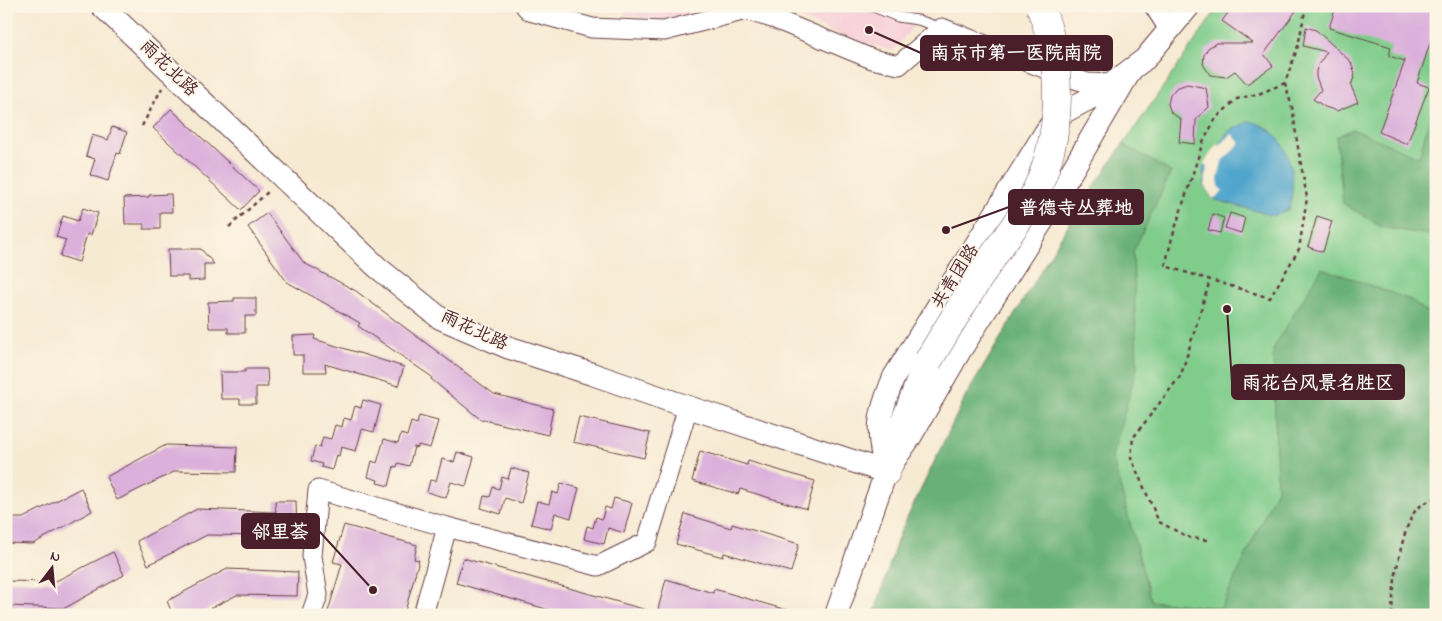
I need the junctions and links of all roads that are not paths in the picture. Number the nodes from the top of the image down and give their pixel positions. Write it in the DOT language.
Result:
graph roads {
  1 [pos="102,6"];
  2 [pos="525,6"];
  3 [pos="871,6"];
  4 [pos="1040,6"];
  5 [pos="1154,6"];
  6 [pos="1189,6"];
  7 [pos="746,8"];
  8 [pos="942,28"];
  9 [pos="1170,31"];
  10 [pos="1131,70"];
  11 [pos="1112,84"];
  12 [pos="688,407"];
  13 [pos="886,472"];
  14 [pos="447,527"];
  15 [pos="311,615"];
  16 [pos="423,615"];
  17 [pos="836,615"];
  1 -- 12 [label="street, 雨花北路"];
  2 -- 7 [label="street"];
  3 -- 8 [label="lane"];
  4 -- 13 [label="main road, bridge"];
  5 -- 9 [label="street"];
  6 -- 9 [label="street, 共青团路"];
  7 -- 8 [label="street"];
  8 -- 11 [label="street"];
  9 -- 10 [label="street, 共青团路"];
  10 -- 11 [label="street, 共青团路"];
  10 -- 13 [label="street, 共青团路"];
  11 -- 13 [label="street, 共青团路"];
  12 -- 13 [label="street, 雨花北路"];
  12 -- 14 [label="street"];
  13 -- 17 [label="street, 共青团路"];
  14 -- 15 [label="street"];
  14 -- 16 [label="street"];
}
